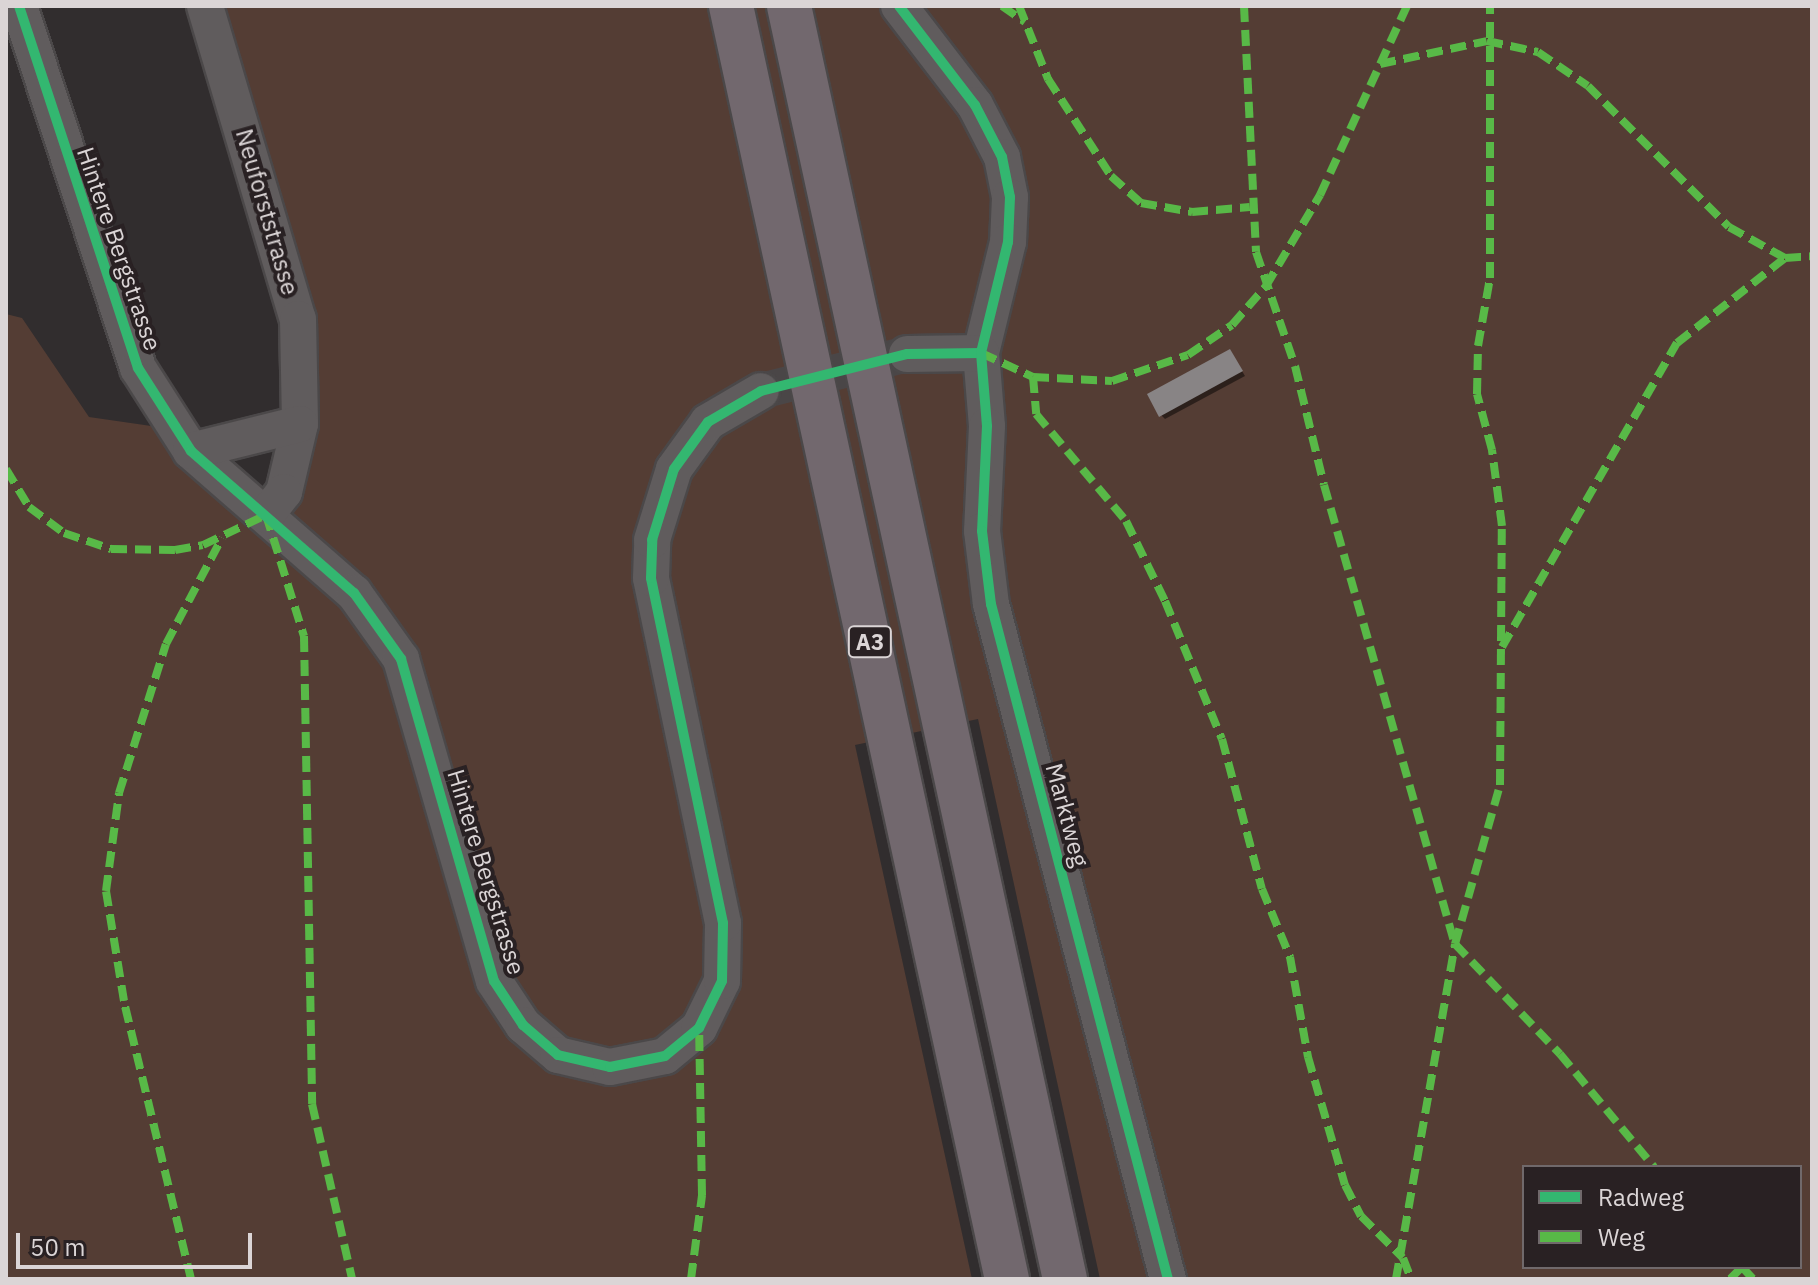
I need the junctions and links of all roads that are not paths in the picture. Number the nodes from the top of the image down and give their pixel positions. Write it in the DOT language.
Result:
graph roads {
  1 [pos="19,6"];
  2 [pos="205,6"];
  3 [pos="731,6"];
  4 [pos="789,6"];
  5 [pos="899,6"];
  6 [pos="981,353"];
  7 [pos="907,354"];
  8 [pos="761,391"];
  9 [pos="300,424"];
  10 [pos="191,451"];
  11 [pos="266,515"];
  12 [pos="1007,1279"];
  13 [pos="1065,1279"];
  14 [pos="1168,1279"];
  1 -- 10 [label="street, Hintere Bergstrasse"];
  2 -- 9 [label="street, Neuforststrasse"];
  3 -- 12 [label="highway, A3"];
  4 -- 13 [label="highway, A3"];
  5 -- 6 [label="street, Marktweg"];
  6 -- 7 [label="street"];
  6 -- 14 [label="street, Marktweg"];
  8 -- 11 [label="street, Hintere Bergstrasse"];
  9 -- 10 [label="street"];
  9 -- 11 [label="street, Neuforststrasse"];
  10 -- 11 [label="street, Hintere Bergstrasse"];
}
